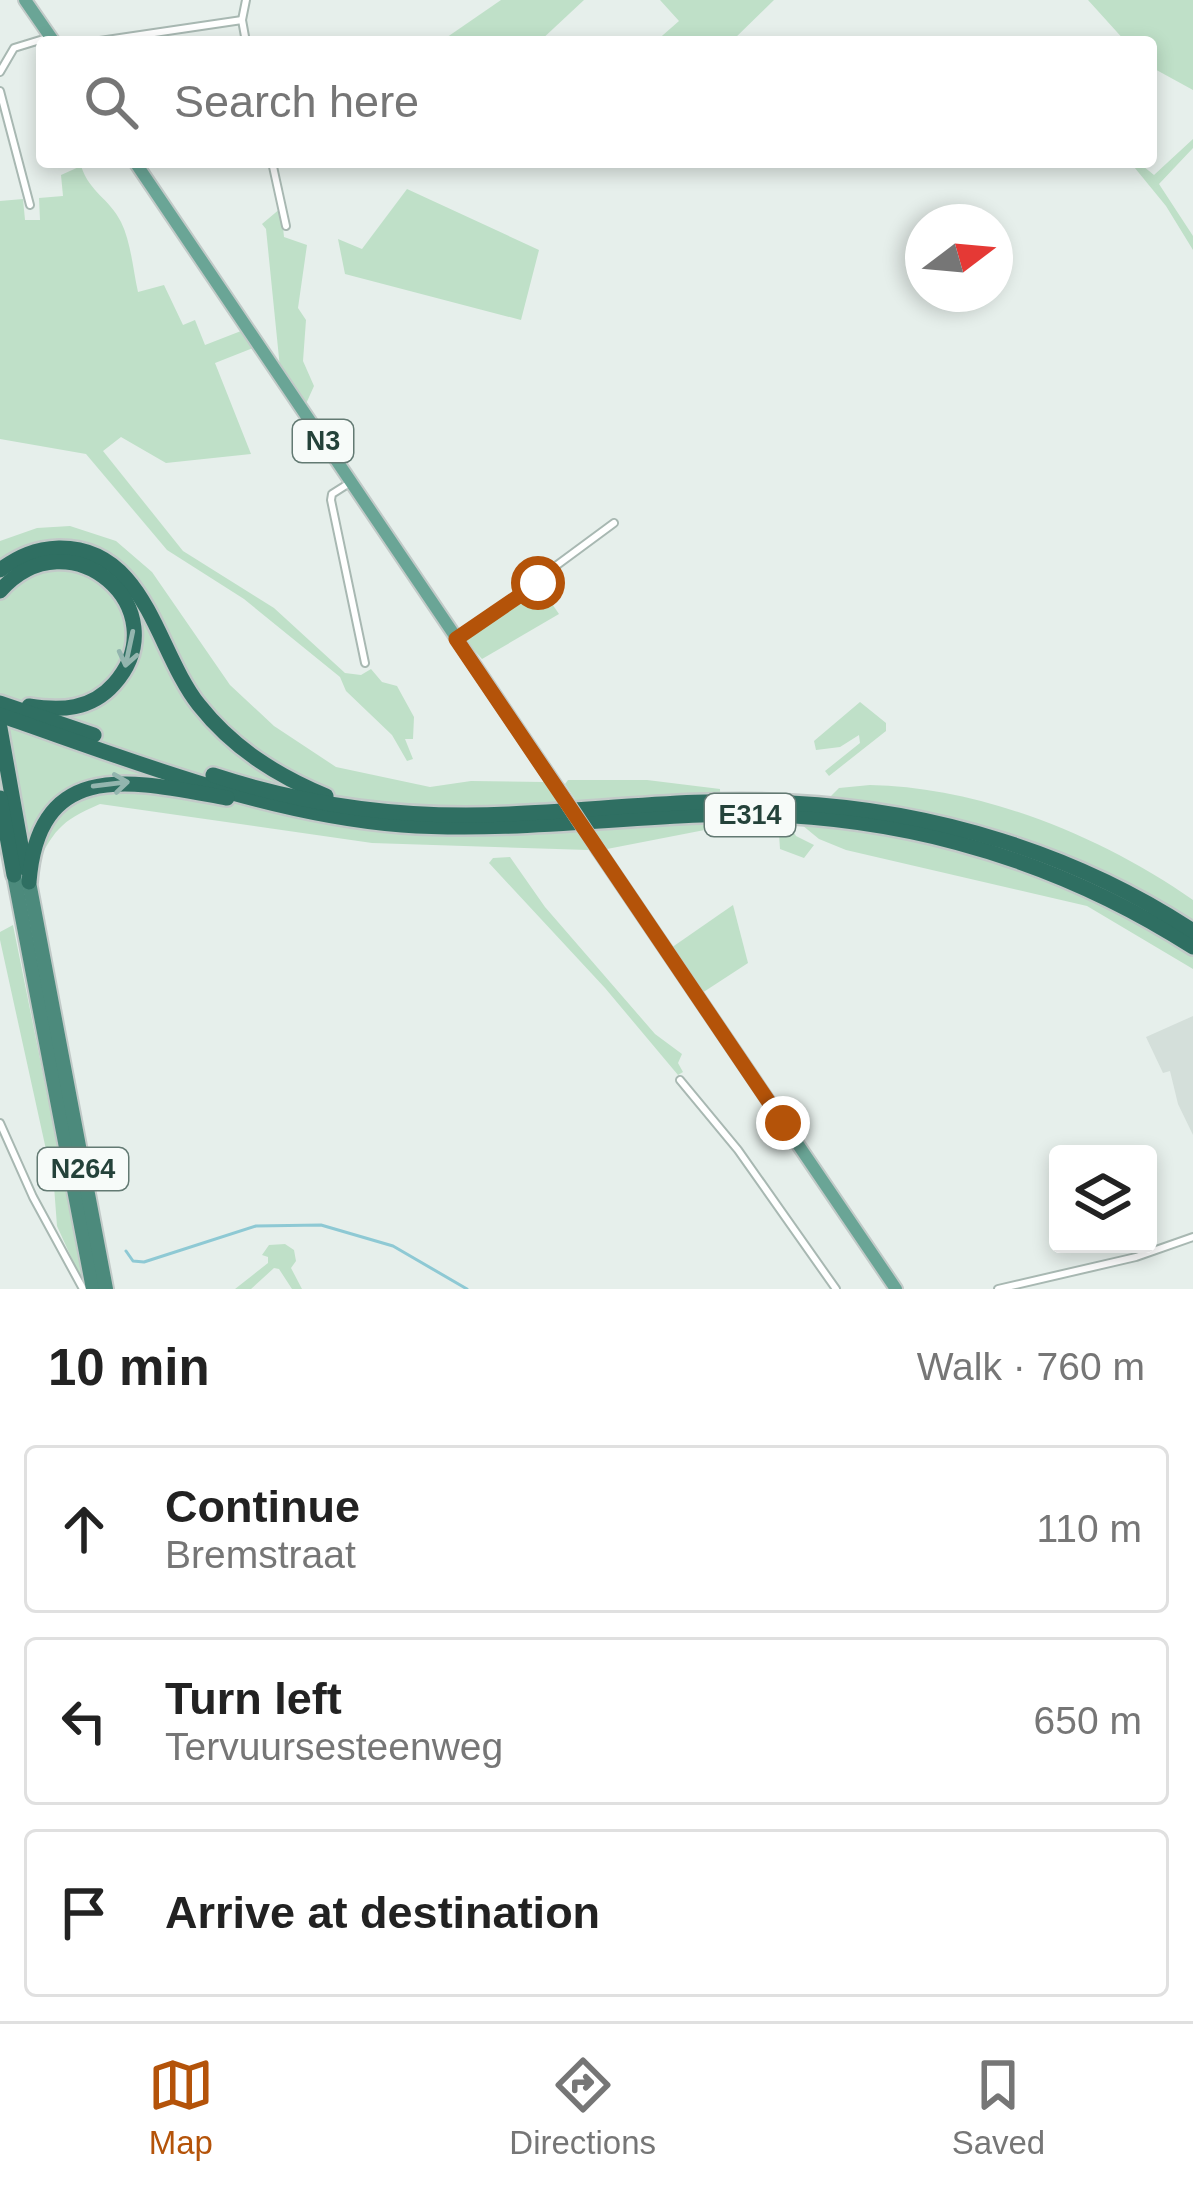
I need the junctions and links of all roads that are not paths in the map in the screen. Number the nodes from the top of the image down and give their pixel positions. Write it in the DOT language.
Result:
graph roads {
  1 [pos="25,0"];
  2 [pos="246,0"];
  3 [pos="242,20"];
  4 [pos="52,36"];
  5 [pos="134,36"];
  6 [pos="245,36"];
  7 [pos="36,43"];
  8 [pos="0,72"];
  9 [pos="0,92"];
  10 [pos="138,168"];
  11 [pos="277,168"];
  12 [pos="30,206"];
  13 [pos="286,226"];
  14 [pos="351,482"];
  15 [pos="614,524"];
  16 [pos="0,571"];
  17 [pos="0,591"];
  18 [pos="456,639"];
  19 [pos="365,663"];
  20 [pos="2,708"];
  21 [pos="1,735"];
  22 [pos="0,798"];
  23 [pos="260,801"];
  24 [pos="339,804"];
  25 [pos="0,832"];
  26 [pos="21,879"];
  27 [pos="1192,930"];
  28 [pos="1193,947"];
  29 [pos="680,1079"];
  30 [pos="0,1123"];
  31 [pos="1193,1238"];
  32 [pos="83,1289"];
  33 [pos="93,1289"];
  34 [pos="106,1289"];
  35 [pos="836,1289"];
  36 [pos="896,1289"];
  37 [pos="998,1289"];
  1 -- 4 [label="main road"];
  2 -- 3 [label="street"];
  3 -- 5 [label="street"];
  3 -- 6 [label="street"];
  7 -- 8 [label="street"];
  9 -- 12 [label="street"];
  10 -- 14 [label="main road, N3"];
  11 -- 13 [label="street"];
  14 -- 18 [label="main road, N3"];
  14 -- 19 [label="street"];
  15 -- 18 [label="street"];
  16 -- 24 [label="highway"];
  17 -- 20 [label="highway, one-way"];
  18 -- 36 [label="main road, N3, bridge"];
  20 -- 23 [label="highway, E314"];
  20 -- 24 [label="highway, E314"];
  21 -- 26 [label="highway"];
  22 -- 26 [label="highway"];
  26 -- 23 [label="highway, one-way"];
  23 -- 28 [label="highway, E314"];
  24 -- 27 [label="highway, E314"];
  25 -- 26 [label="highway"];
  26 -- 33 [label="highway, N264"];
  26 -- 34 [label="highway, N264"];
  29 -- 35 [label="street"];
  30 -- 32 [label="street"];
  31 -- 37 [label="street"];
}
